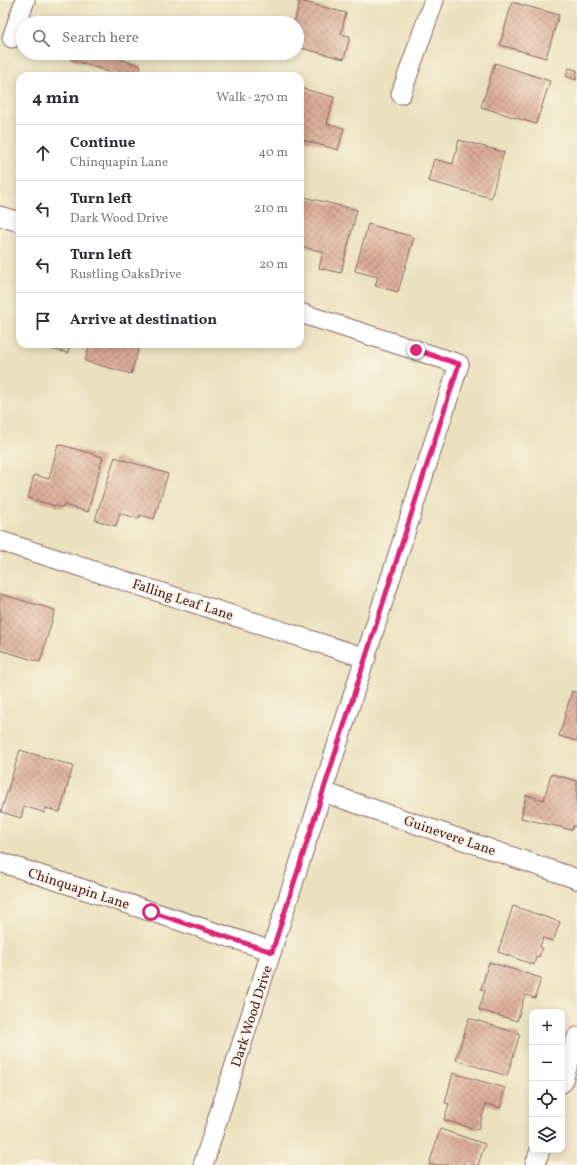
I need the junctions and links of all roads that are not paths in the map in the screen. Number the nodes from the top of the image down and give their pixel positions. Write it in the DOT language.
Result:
graph roads {
  1 [pos="25,0"];
  2 [pos="434,0"];
  3 [pos="20,16"];
  4 [pos="16,26"];
  5 [pos="12,38"];
  6 [pos="401,94"];
  7 [pos="0,216"];
  8 [pos="16,221"];
  9 [pos="304,314"];
  10 [pos="0,540"];
  11 [pos="366,658"];
  12 [pos="323,792"];
  13 [pos="0,862"];
  14 [pos="577,879"];
  15 [pos="272,952"];
  16 [pos="577,1037"];
  17 [pos="563,1081"];
  18 [pos="539,1153"];
  19 [pos="203,1165"];
  20 [pos="535,1165"];
  1 -- 3 [label="street"];
  2 -- 6 [label="street"];
  4 -- 5 [label="street"];
  7 -- 8 [label="street"];
  9 -- 11 [label="street, Dark Wood Drive"];
  10 -- 11 [label="street, Falling Leaf Lane"];
  11 -- 12 [label="street, Dark Wood Drive"];
  12 -- 14 [label="street, Guinevere Lane"];
  12 -- 15 [label="street, Dark Wood Drive"];
  13 -- 15 [label="street, Chinquapin Lane"];
  15 -- 19 [label="street, Dark Wood Drive"];
  16 -- 17 [label="street"];
  18 -- 20 [label="street"];
}
